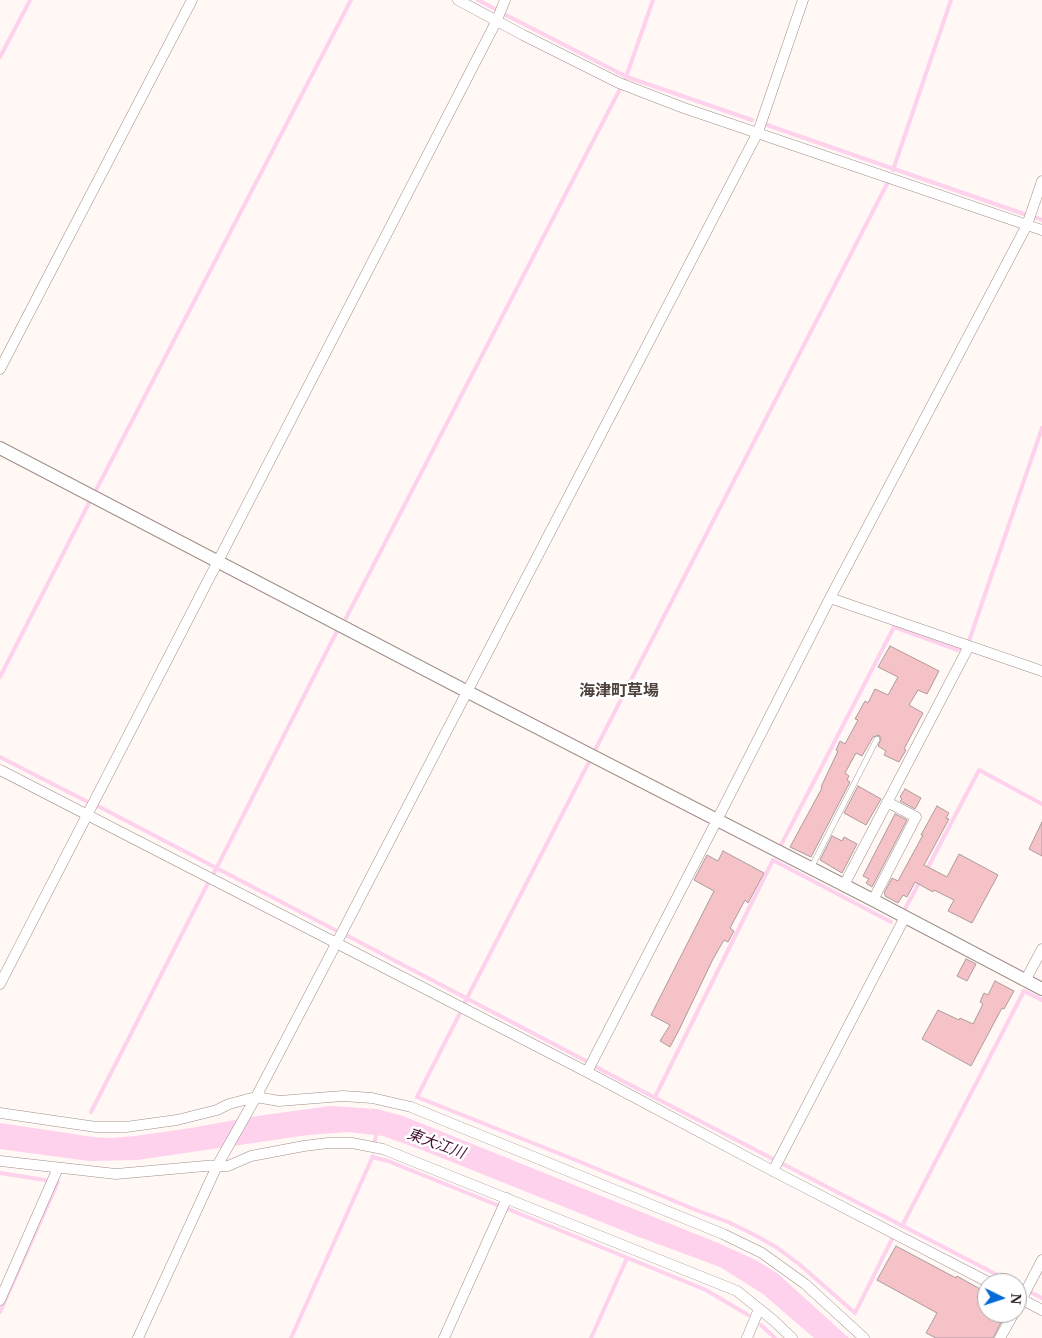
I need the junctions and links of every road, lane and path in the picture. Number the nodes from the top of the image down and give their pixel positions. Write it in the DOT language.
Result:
graph roads {
  1 [pos="192,0"];
  2 [pos="458,0"];
  3 [pos="505,0"];
  4 [pos="802,0"];
  5 [pos="497,20"];
  6 [pos="758,132"];
  7 [pos="1042,181"];
  8 [pos="1027,225"];
  9 [pos="1042,230"];
  10 [pos="0,370"];
  11 [pos="0,448"];
  12 [pos="218,561"];
  13 [pos="830,598"];
  14 [pos="969,646"];
  15 [pos="1042,671"];
  16 [pos="468,692"];
  17 [pos="877,739"];
  18 [pos="0,770"];
  19 [pos="887,802"];
  20 [pos="87,815"];
  21 [pos="717,820"];
  22 [pos="811,868"];
  23 [pos="844,885"];
  24 [pos="872,900"];
  25 [pos="905,917"];
  26 [pos="336,944"];
  27 [pos="1042,949"];
  28 [pos="1025,981"];
  29 [pos="0,984"];
  30 [pos="1042,989"];
  31 [pos="587,1072"];
  32 [pos="253,1102"];
  33 [pos="0,1113"];
  34 [pos="0,1161"];
  35 [pos="220,1162"];
  36 [pos="58,1168"];
  37 [pos="773,1171"];
  38 [pos="507,1198"];
  39 [pos="1042,1260"];
  40 [pos="977,1276"];
  41 [pos="1027,1287"];
  42 [pos="0,1300"];
  43 [pos="1027,1305"];
  44 [pos="760,1309"];
  45 [pos="1042,1310"];
  46 [pos="1008,1323"];
  47 [pos="138,1338"];
  48 [pos="444,1338"];
  49 [pos="747,1338"];
  50 [pos="792,1338"];
  51 [pos="864,1338"];
  52 [pos="1000,1338"];
  1 -- 10 [label="street"];
  2 -- 5 [label="street"];
  3 -- 5 [label="street"];
  4 -- 6 [label="street"];
  5 -- 6 [label="street"];
  5 -- 12 [label="street"];
  6 -- 8 [label="street"];
  6 -- 16 [label="street"];
  7 -- 8 [label="street"];
  8 -- 9 [label="street"];
  8 -- 13 [label="street"];
  11 -- 12 [label="street"];
  12 -- 16 [label="street"];
  12 -- 20 [label="street"];
  13 -- 14 [label="street"];
  13 -- 21 [label="street"];
  14 -- 15 [label="street"];
  14 -- 19 [label="street"];
  16 -- 21 [label="street"];
  16 -- 26 [label="street"];
  17 -- 22 [label="lane"];
  18 -- 20 [label="street"];
  19 -- 23 [label="street"];
  19 -- 24 [label="street"];
  20 -- 26 [label="street"];
  20 -- 29 [label="street"];
  21 -- 22 [label="street"];
  21 -- 31 [label="street"];
  22 -- 23 [label="street"];
  23 -- 24 [label="street"];
  24 -- 25 [label="street"];
  25 -- 28 [label="street"];
  25 -- 37 [label="street"];
  26 -- 31 [label="street"];
  26 -- 32 [label="street"];
  27 -- 28 [label="street"];
  28 -- 30 [label="street"];
  31 -- 37 [label="street"];
  32 -- 33 [label="street"];
  32 -- 35 [label="street"];
  32 -- 51 [label="street"];
  34 -- 36 [label="street"];
  35 -- 36 [label="street"];
  35 -- 38 [label="street"];
  35 -- 47 [label="street"];
  36 -- 42 [label="street"];
  37 -- 40 [label="street"];
  38 -- 44 [label="street"];
  38 -- 48 [label="street"];
  39 -- 41 [label="street"];
  43 -- 45 [label="street"];
  44 -- 49 [label="street"];
  44 -- 50 [label="street"];
  46 -- 52 [label="street"];
}
